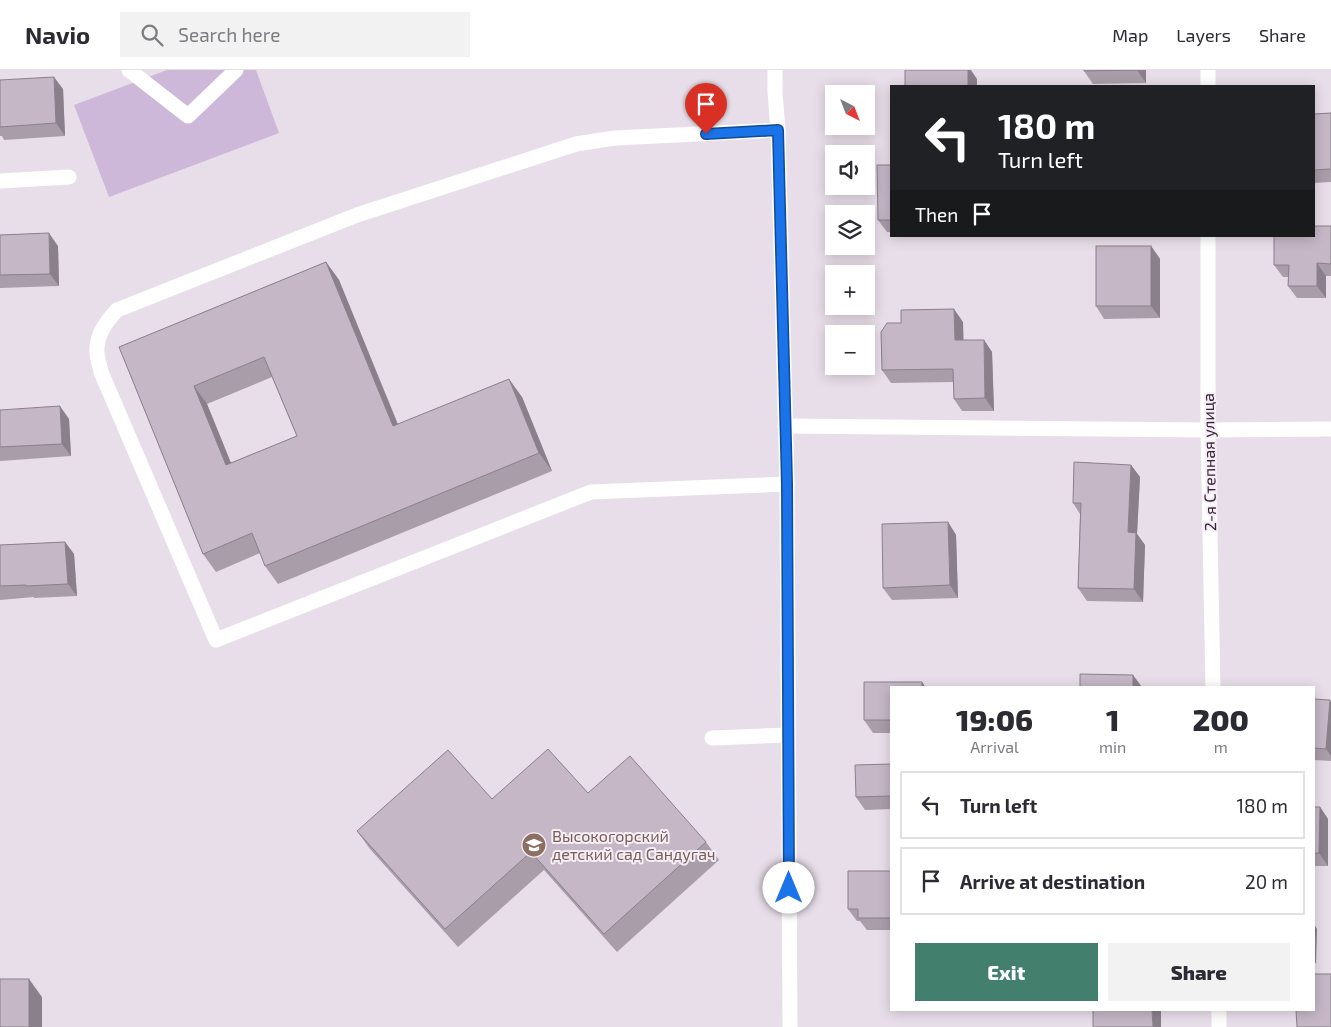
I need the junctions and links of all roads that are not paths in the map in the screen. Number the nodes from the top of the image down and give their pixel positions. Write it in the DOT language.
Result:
graph roads {
  1 [pos="129,70"];
  2 [pos="236,70"];
  3 [pos="776,70"];
  4 [pos="1208,70"];
  5 [pos="1208,85"];
  6 [pos="778,130"];
  7 [pos="69,178"];
  8 [pos="0,181"];
  9 [pos="1208,237"];
  10 [pos="785,426"];
  11 [pos="1331,429"];
  12 [pos="1208,430"];
  13 [pos="787,484"];
  14 [pos="1213,686"];
  15 [pos="788,735"];
  16 [pos="712,738"];
  17 [pos="1219,1011"];
  18 [pos="790,1027"];
  19 [pos="1219,1027"];
  1 -- 2 [label="street"];
  3 -- 6 [label="street"];
  4 -- 5 [label="street"];
  6 -- 10 [label="street"];
  6 -- 13 [label="street"];
  7 -- 8 [label="street"];
  9 -- 12 [label="street, 2-я Степная улица"];
  10 -- 12 [label="street"];
  10 -- 13 [label="street"];
  11 -- 12 [label="street"];
  12 -- 14 [label="street, 2-я Степная улица"];
  13 -- 15 [label="street"];
  15 -- 16 [label="street"];
  15 -- 18 [label="street"];
  17 -- 19 [label="street"];
}
